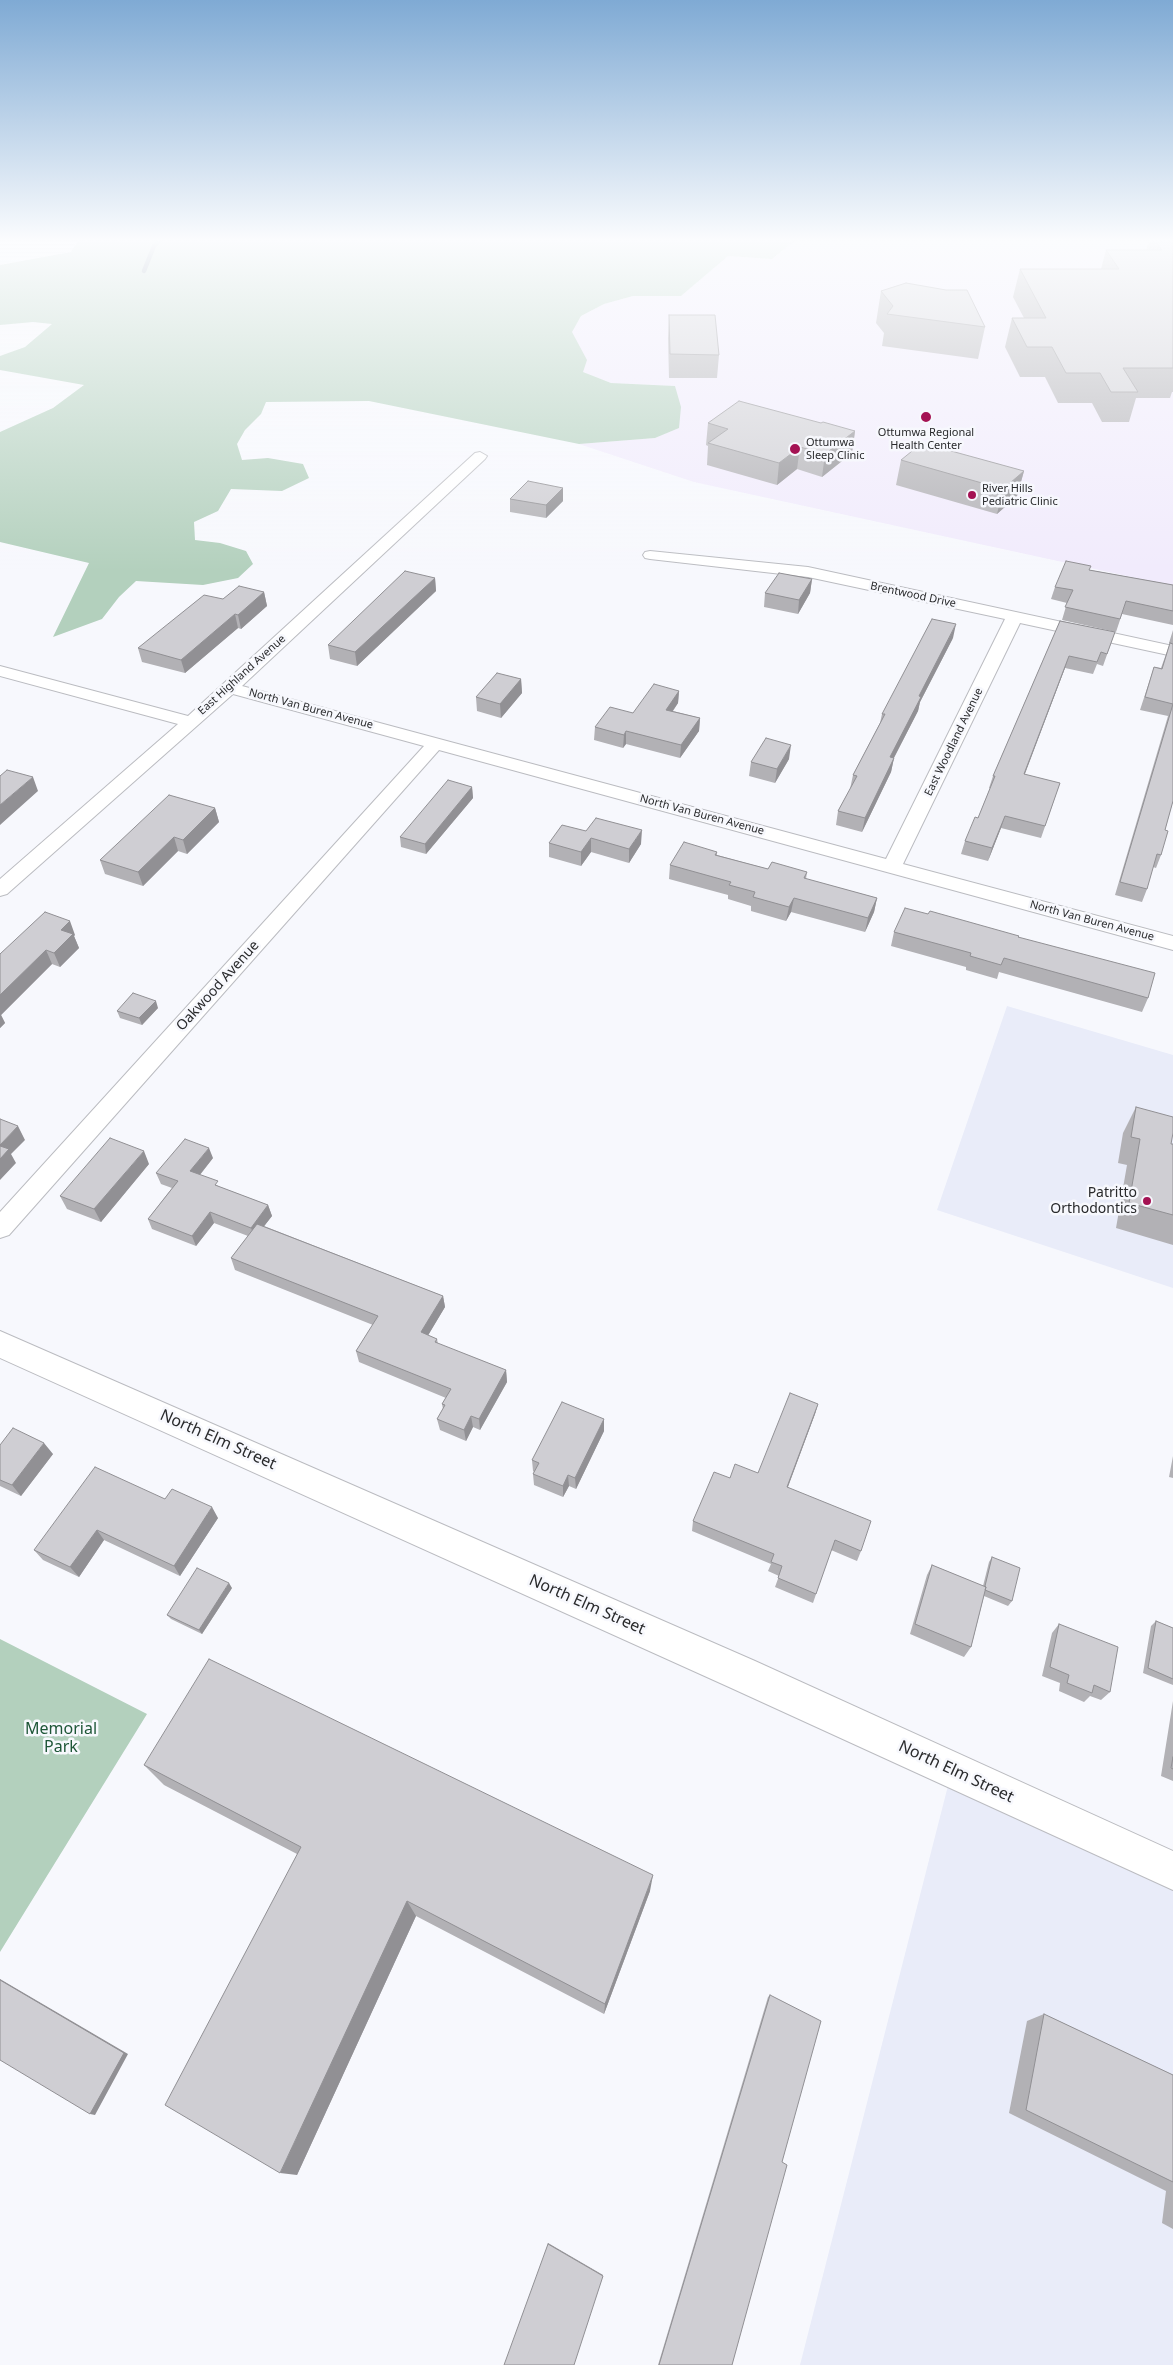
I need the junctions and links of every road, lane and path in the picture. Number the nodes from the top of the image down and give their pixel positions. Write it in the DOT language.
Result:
graph roads {
  1 [pos="480,456"];
  2 [pos="650,555"];
  3 [pos="1015,616"];
  4 [pos="1173,651"];
  5 [pos="0,671"];
  6 [pos="230,688"];
  7 [pos="190,722"];
  8 [pos="436,743"];
  9 [pos="892,867"];
  10 [pos="0,890"];
  11 [pos="1173,943"];
  12 [pos="0,1228"];
  13 [pos="0,1344"];
  14 [pos="1173,1871"];
  1 -- 6 [label="street, East Highland Avenue"];
  2 -- 3 [label="street, Brentwood Drive"];
  3 -- 4 [label="street, Brentwood Drive"];
  3 -- 9 [label="street, East Woodland Avenue"];
  5 -- 7 [label="street"];
  6 -- 7 [label="street, East Highland Avenue"];
  6 -- 8 [label="street, North Van Buren Avenue"];
  7 -- 10 [label="street, East Highland Avenue"];
  8 -- 9 [label="street, North Van Buren Avenue"];
  8 -- 12 [label="street, Oakwood Avenue"];
  9 -- 11 [label="street, North Van Buren Avenue"];
  13 -- 14 [label="street, North Elm Street"];
}
